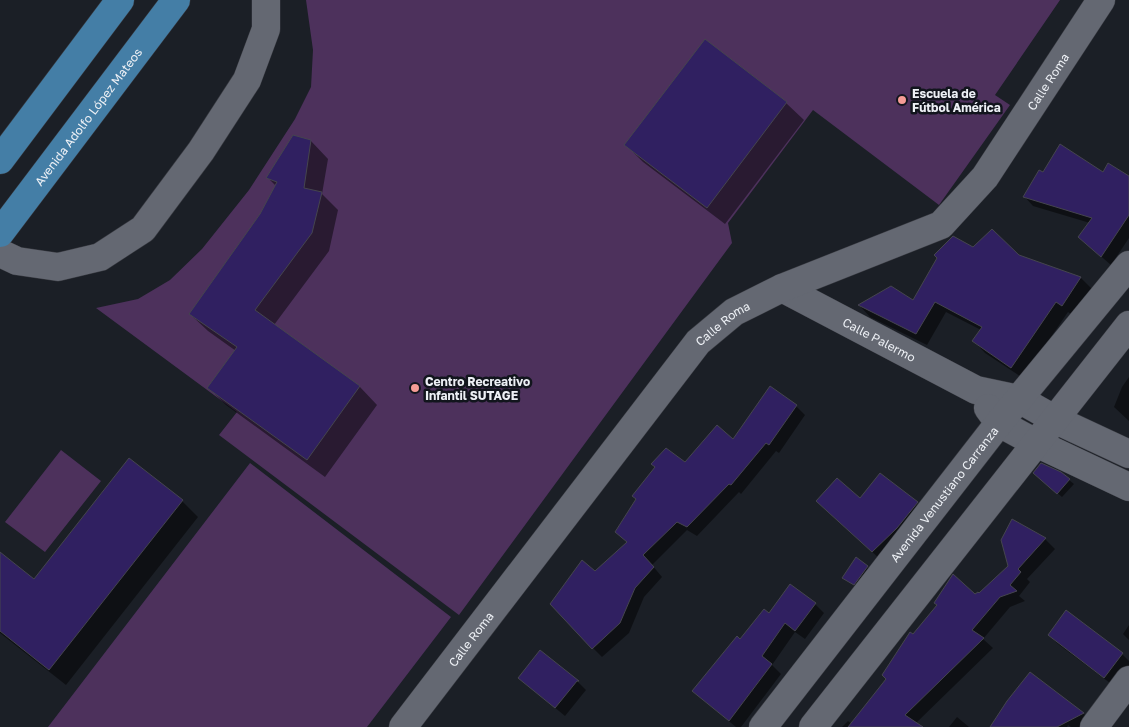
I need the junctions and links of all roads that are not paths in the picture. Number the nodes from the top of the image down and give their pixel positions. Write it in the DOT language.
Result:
graph roads {
  1 [pos="120,0"];
  2 [pos="176,0"];
  3 [pos="266,0"];
  4 [pos="1101,0"];
  5 [pos="0,160"];
  6 [pos="0,233"];
  7 [pos="0,254"];
  8 [pos="1129,265"];
  9 [pos="782,288"];
  10 [pos="1129,325"];
  11 [pos="976,390"];
  12 [pos="1019,399"];
  13 [pos="1056,420"];
  14 [pos="998,423"];
  15 [pos="1036,443"];
  16 [pos="1129,454"];
  17 [pos="1129,487"];
  18 [pos="1129,680"];
  19 [pos="403,727"];
  20 [pos="762,727"];
  21 [pos="814,727"];
  22 [pos="1094,727"];
  1 -- 5 [label="main road"];
  2 -- 6 [label="main road, Avenida Adolfo López Mateos"];
  3 -- 7 [label="street"];
  4 -- 9 [label="street, Calle Roma"];
  8 -- 12 [label="street, Avenida Venustiano Carranza"];
  9 -- 11 [label="street, Calle Palermo"];
  9 -- 19 [label="street, Calle Roma"];
  10 -- 13 [label="street"];
  11 -- 12 [label="street, Calle Palermo"];
  11 -- 14 [label="street, Calle Palermo"];
  12 -- 13 [label="street, Calle Palermo"];
  12 -- 14 [label="street, Avenida Venustiano Carranza"];
  13 -- 15 [label="street"];
  13 -- 16 [label="street, Calle Palermo"];
  14 -- 15 [label="street, Calle Palermo"];
  14 -- 20 [label="street, Avenida Venustiano Carranza"];
  15 -- 17 [label="street, Calle Palermo"];
  15 -- 21 [label="street"];
  18 -- 22 [label="street"];
}
